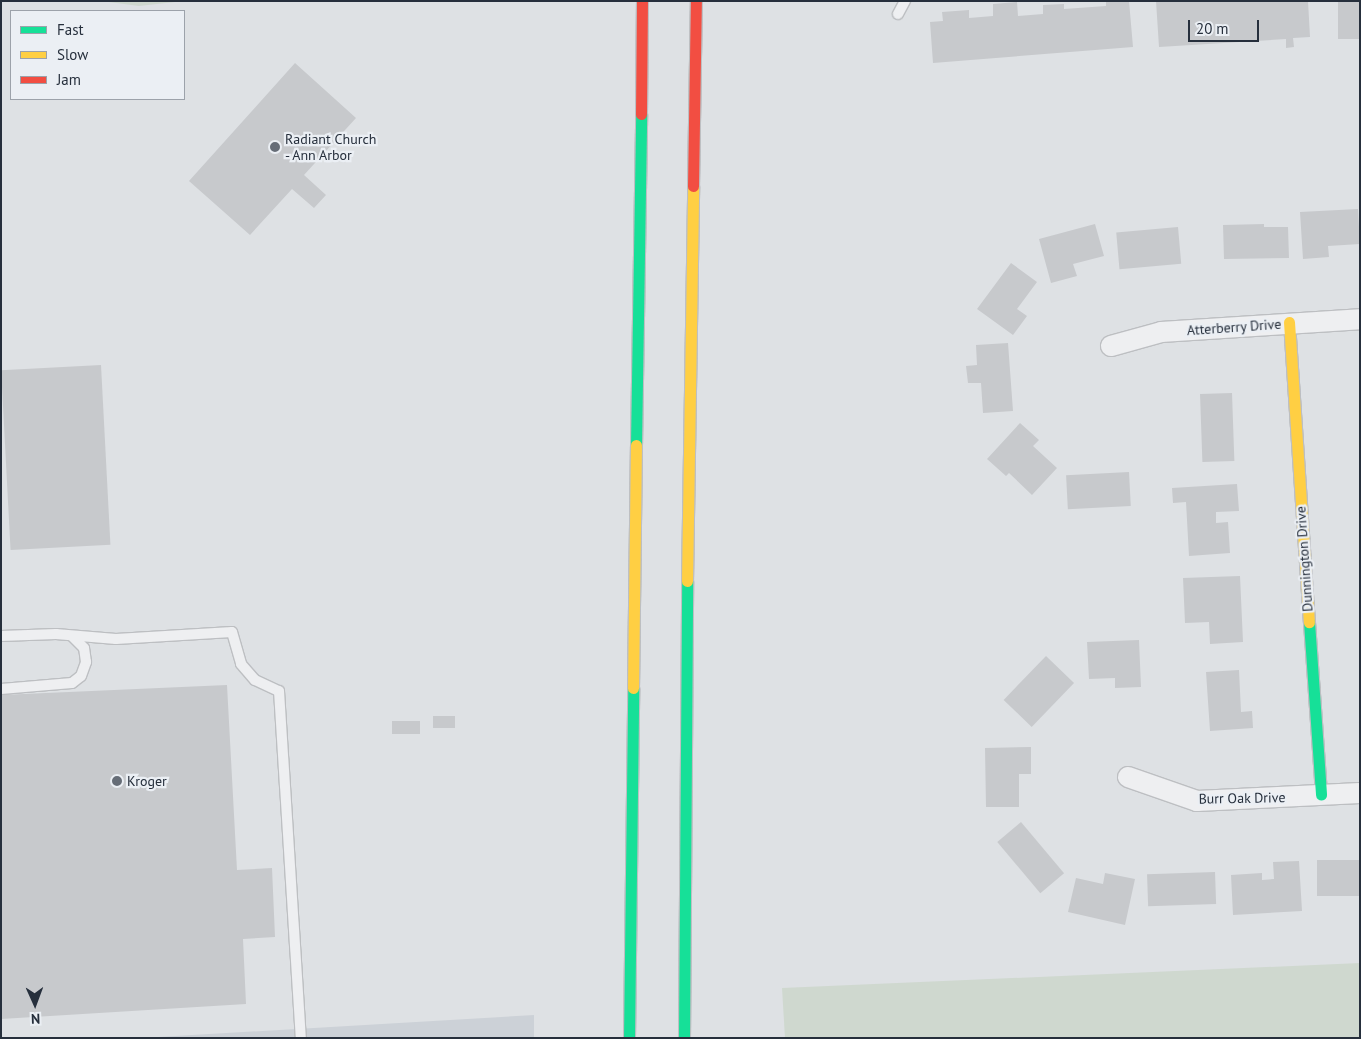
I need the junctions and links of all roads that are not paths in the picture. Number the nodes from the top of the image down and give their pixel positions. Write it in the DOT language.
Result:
graph roads {
  1 [pos="642,1"];
  2 [pos="696,1"];
  3 [pos="904,1"];
  4 [pos="898,14"];
  5 [pos="1360,318"];
  6 [pos="1288,322"];
  7 [pos="1111,346"];
  8 [pos="1,636"];
  9 [pos="72,636"];
  10 [pos="1,688"];
  11 [pos="1128,777"];
  12 [pos="1360,793"];
  13 [pos="1321,795"];
  14 [pos="301,1038"];
  15 [pos="629,1038"];
  16 [pos="684,1038"];
  1 -- 15 [label="main road"];
  2 -- 16 [label="main road"];
  3 -- 4 [label="lane"];
  5 -- 6 [label="street, Atterberry Drive"];
  6 -- 7 [label="street, Atterberry Drive"];
  6 -- 13 [label="main road, Dunnington Drive"];
  8 -- 9 [label="lane"];
  9 -- 10 [label="lane"];
  9 -- 14 [label="lane"];
  11 -- 13 [label="street, Burr Oak Drive"];
  12 -- 13 [label="street, Burr Oak Drive"];
}
